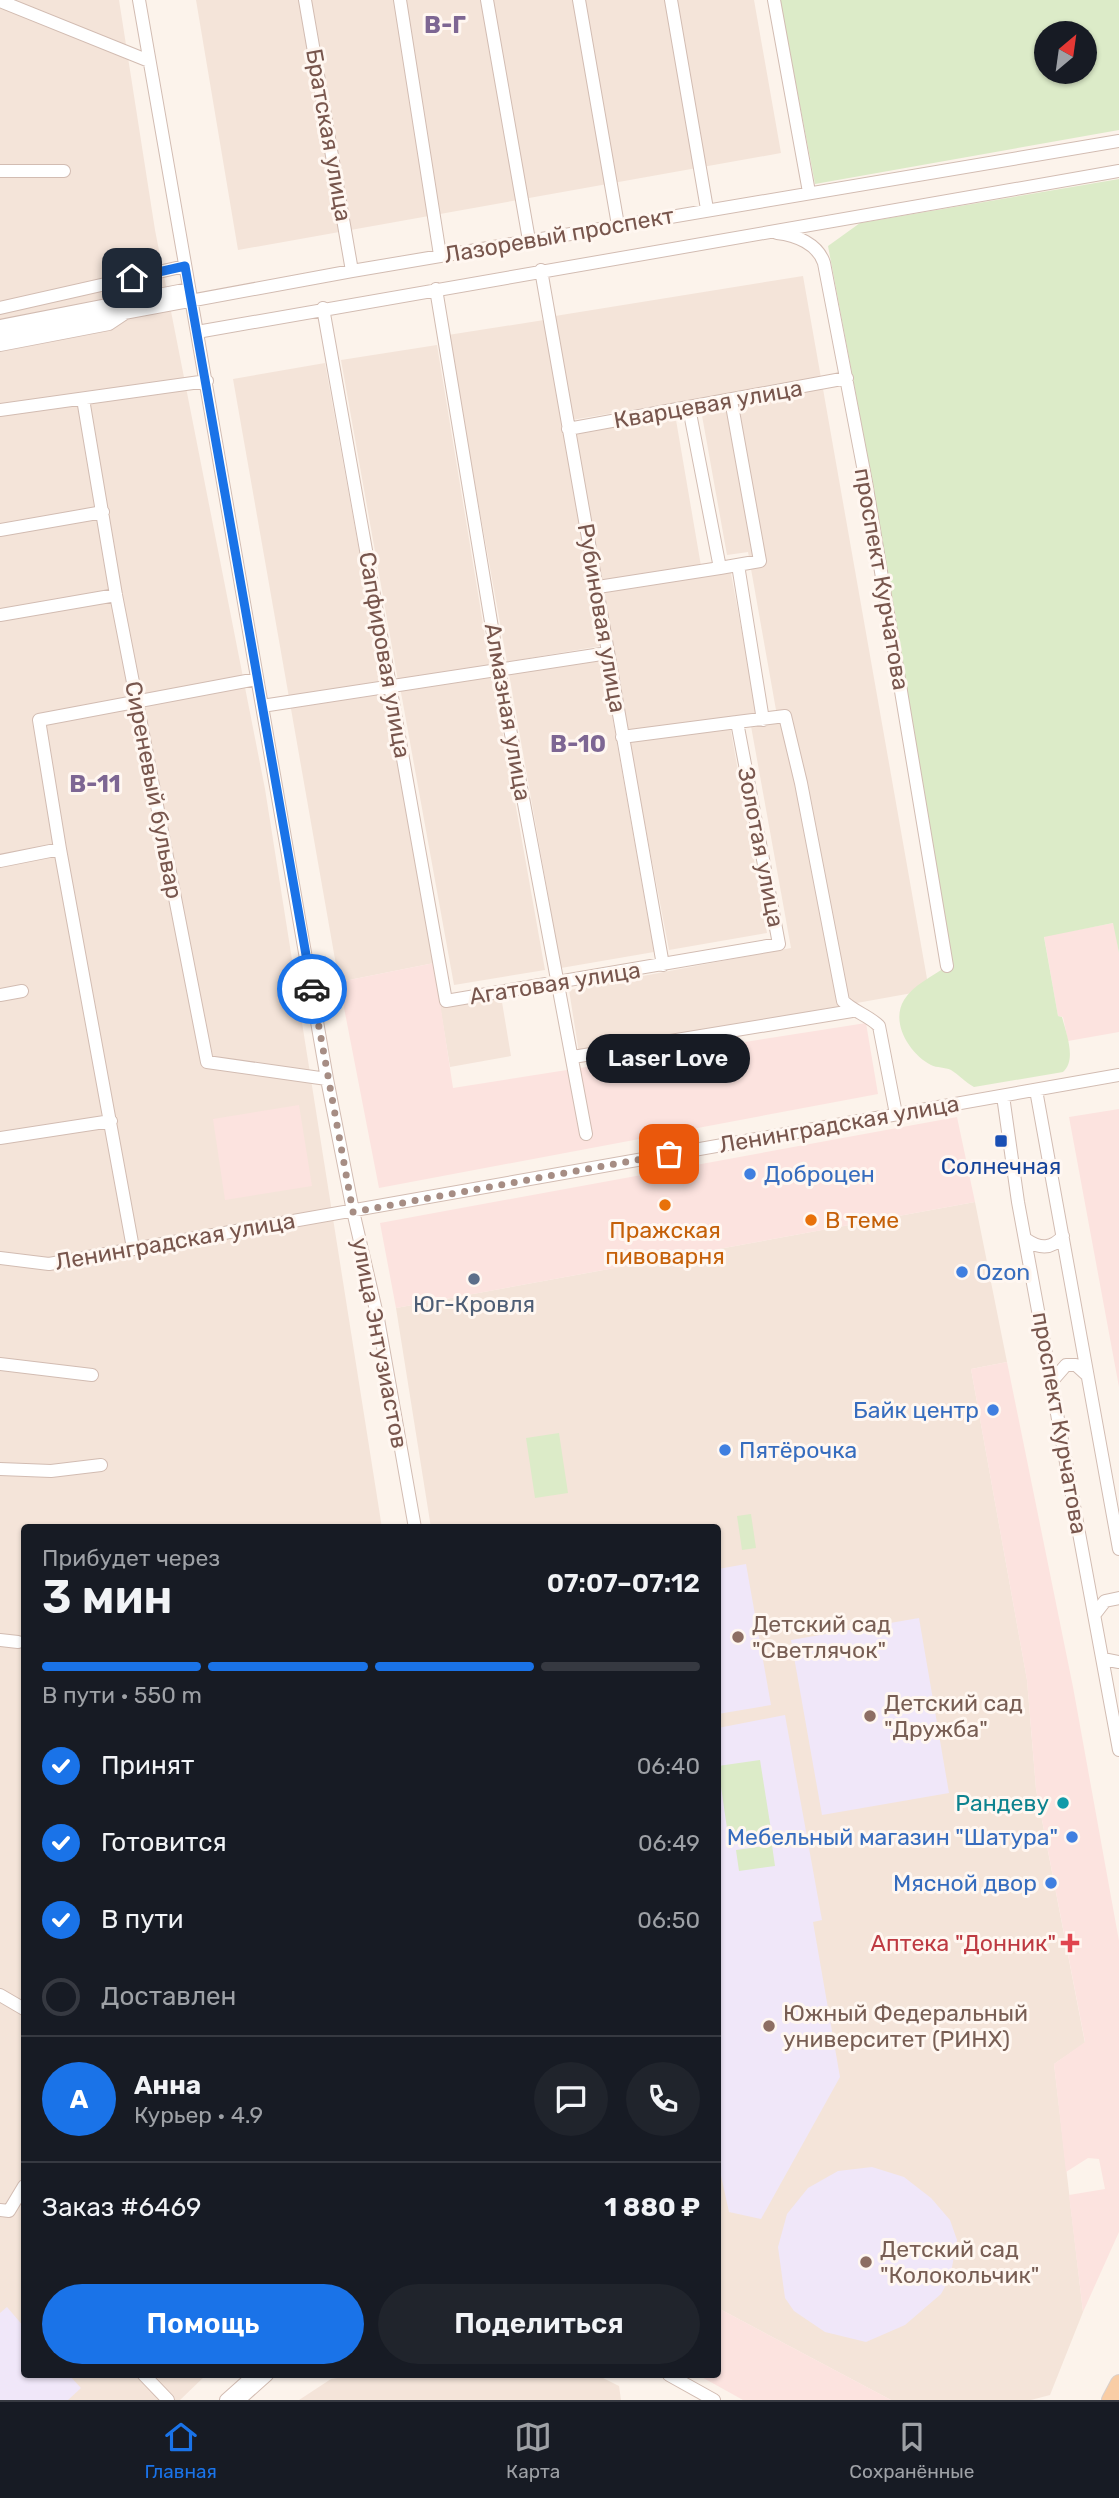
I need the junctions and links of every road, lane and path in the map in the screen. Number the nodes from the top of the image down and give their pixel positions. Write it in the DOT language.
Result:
graph roads {
  1 [pos="139,0"];
  2 [pos="305,0"];
  3 [pos="400,0"];
  4 [pos="487,0"];
  5 [pos="579,0"];
  6 [pos="671,0"];
  7 [pos="774,0"];
  8 [pos="0,1"];
  9 [pos="149,61"];
  10 [pos="1119,141"];
  11 [pos="0,171"];
  12 [pos="64,171"];
  13 [pos="1119,171"];
  14 [pos="809,192"];
  15 [pos="707,209"];
  16 [pos="618,225"];
  17 [pos="766,232"];
  18 [pos="529,240"];
  19 [pos="440,255"];
  20 [pos="185,266"];
  21 [pos="541,270"];
  22 [pos="352,271"];
  23 [pos="436,289"];
  24 [pos="190,294"];
  25 [pos="0,308"];
  26 [pos="323,309"];
  27 [pos="128,311"];
  28 [pos="0,326"];
  29 [pos="197,332"];
  30 [pos="0,336"];
  31 [pos="0,345"];
  32 [pos="847,378"];
  33 [pos="207,381"];
  34 [pos="82,399"];
  35 [pos="731,400"];
  36 [pos="689,408"];
  37 [pos="0,410"];
  38 [pos="568,429"];
  39 [pos="103,512"];
  40 [pos="0,530"];
  41 [pos="738,565"];
  42 [pos="720,568"];
  43 [pos="598,587"];
  44 [pos="116,595"];
  45 [pos="0,615"];
  46 [pos="608,653"];
  47 [pos="499,670"];
  48 [pos="257,679"];
  49 [pos="391,685"];
  50 [pos="138,703"];
  51 [pos="262,706"];
  52 [pos="763,720"];
  53 [pos="737,722"];
  54 [pos="622,737"];
  55 [pos="60,849"];
  56 [pos="0,861"];
  57 [pos="663,965"];
  58 [pos="947,966"];
  59 [pos="559,981"];
  60 [pos="22,991"];
  61 [pos="0,995"];
  62 [pos="446,1001"];
  63 [pos="852,1011"];
  64 [pos="573,1057"];
  65 [pos="1119,1076"];
  66 [pos="327,1079"];
  67 [pos="1037,1091"];
  68 [pos="1003,1098"];
  69 [pos="896,1114"];
  70 [pos="111,1121"];
  71 [pos="586,1134"];
  72 [pos="0,1138"];
  73 [pos="352,1213"];
  74 [pos="1063,1236"];
  75 [pos="1027,1240"];
  76 [pos="133,1248"];
  77 [pos="0,1258"];
  78 [pos="0,1364"];
  79 [pos="1087,1375"];
  80 [pos="92,1376"];
  81 [pos="1053,1380"];
  82 [pos="101,1465"];
  83 [pos="0,1469"];
  84 [pos="407,1524"];
  85 [pos="414,1524"];
  86 [pos="1119,1549"];
  87 [pos="1119,1598"];
  88 [pos="1095,1614"];
  89 [pos="0,1640"];
  90 [pos="18,1642"];
  91 [pos="1103,1659"];
  92 [pos="1119,1662"];
  93 [pos="1119,1750"];
  94 [pos="0,1993"];
  95 [pos="21,2004"];
  96 [pos="21,2190"];
  97 [pos="4,2210"];
  98 [pos="147,2378"];
  99 [pos="251,2378"];
  100 [pos="264,2378"];
  101 [pos="674,2378"];
  102 [pos="685,2378"];
  103 [pos="1119,2382"];
  104 [pos="168,2400"];
  105 [pos="226,2400"];
  106 [pos="239,2400"];
  107 [pos="714,2400"];
  108 [pos="725,2400"];
  109 [pos="1110,2400"];
  1 -- 9 [label="street, улица Энтузиастов"];
  2 -- 22 [label="street, Братская улица"];
  3 -- 19 [label="street"];
  4 -- 18 [label="street"];
  5 -- 16 [label="street"];
  6 -- 15 [label="street"];
  7 -- 14 [label="street"];
  8 -- 9 [label="street"];
  9 -- 20 [label="street, улица Энтузиастов"];
  10 -- 14 [label="street, Лазоревый проспект"];
  11 -- 12 [label="street"];
  13 -- 17 [label="street, Лазоревый проспект"];
  14 -- 15 [label="street, Лазоревый проспект"];
  15 -- 16 [label="street, Лазоревый проспект"];
  16 -- 18 [label="street, Лазоревый проспект"];
  17 -- 21 [label="street, Лазоревый проспект"];
  17 -- 32 [label="street, проспект Курчатова"];
  18 -- 19 [label="street, Лазоревый проспект"];
  19 -- 22 [label="street, Лазоревый проспект"];
  20 -- 24 [label="street, улица Энтузиастов"];
  20 -- 25 [label="street"];
  21 -- 23 [label="street, Лазоревый проспект"];
  21 -- 38 [label="street, Рубиновая улица"];
  22 -- 24 [label="street, Лазоревый проспект"];
  23 -- 26 [label="street, Лазоревый проспект"];
  23 -- 47 [label="street, Алмазная улица"];
  24 -- 27 [label="street, Лазоревый проспект"];
  24 -- 28 [label="street, Лазоревый проспект"];
  24 -- 29 [label="street, улица Энтузиастов"];
  26 -- 29 [label="street, Лазоревый проспект"];
  26 -- 49 [label="street, Сапфировая улица"];
  27 -- 30 [label="street, Лазоревый проспект"];
  27 -- 31 [label="street"];
  29 -- 33 [label="street, улица Энтузиастов"];
  32 -- 35 [label="street, Кварцевая улица"];
  32 -- 58 [label="street, проспект Курчатова"];
  33 -- 34 [label="street"];
  33 -- 48 [label="street, улица Энтузиастов"];
  34 -- 37 [label="street"];
  34 -- 39 [label="street, Сиреневый бульвар"];
  35 -- 36 [label="street, Кварцевая улица"];
  35 -- 41 [label="street"];
  36 -- 38 [label="street, Кварцевая улица"];
  36 -- 42 [label="street"];
  38 -- 43 [label="street, Рубиновая улица"];
  39 -- 40 [label="street"];
  39 -- 44 [label="street, Сиреневый бульвар"];
  41 -- 42 [label="street"];
  41 -- 52 [label="street"];
  42 -- 43 [label="street"];
  43 -- 46 [label="street, Рубиновая улица"];
  44 -- 45 [label="street"];
  44 -- 50 [label="street, Сиреневый бульвар"];
  46 -- 47 [label="street"];
  46 -- 54 [label="street, Рубиновая улица"];
  47 -- 49 [label="street"];
  47 -- 59 [label="street, Алмазная улица"];
  48 -- 50 [label="street"];
  48 -- 51 [label="street, улица Энтузиастов"];
  49 -- 51 [label="street"];
  49 -- 62 [label="street, Сапфировая улица"];
  50 -- 55 [label="street"];
  50 -- 66 [label="street, Сиреневый бульвар"];
  51 -- 66 [label="street, улица Энтузиастов"];
  52 -- 53 [label="street"];
  52 -- 63 [label="street"];
  53 -- 54 [label="street"];
  53 -- 57 [label="street, Золотая улица"];
  54 -- 57 [label="street, Рубиновая улица"];
  55 -- 56 [label="street"];
  55 -- 70 [label="street"];
  57 -- 59 [label="street, Агатовая улица"];
  59 -- 62 [label="street, Агатовая улица"];
  59 -- 64 [label="street, Алмазная улица"];
  60 -- 61 [label="street"];
  63 -- 64 [label="street"];
  63 -- 69 [label="street"];
  64 -- 71 [label="street, Алмазная улица"];
  65 -- 67 [label="street, Ленинградская улица"];
  66 -- 73 [label="street, улица Энтузиастов"];
  67 -- 68 [label="street, Ленинградская улица"];
  67 -- 74 [label="street, проспект Курчатова"];
  68 -- 69 [label="street, Ленинградская улица"];
  68 -- 73 [label="street"];
  68 -- 75 [label="street, проспект Курчатова"];
  69 -- 73 [label="street, Ленинградская улица"];
  70 -- 72 [label="street"];
  70 -- 76 [label="street"];
  73 -- 76 [label="street, Ленинградская улица"];
  73 -- 84 [label="street"];
  73 -- 85 [label="street, улица Энтузиастов"];
  74 -- 75 [label="street"];
  74 -- 79 [label="street, проспект Курчатова"];
  75 -- 81 [label="street, проспект Курчатова"];
  76 -- 77 [label="street, Ленинградская улица"];
  78 -- 80 [label="street"];
  79 -- 81 [label="street"];
  79 -- 86 [label="street, проспект Курчатова"];
  81 -- 88 [label="street, проспект Курчатова"];
  82 -- 83 [label="street"];
  87 -- 88 [label="street"];
  88 -- 91 [label="street, проспект Курчатова"];
  89 -- 90 [label="street"];
  91 -- 92 [label="street"];
  91 -- 93 [label="street, проспект Курчатова"];
  94 -- 95 [label="street"];
  96 -- 97 [label="street"];
  98 -- 104 [label="street"];
  99 -- 105 [label="street"];
  100 -- 106 [label="street"];
  101 -- 107 [label="street"];
  102 -- 108 [label="street"];
  103 -- 109 [label="main road"];
}
